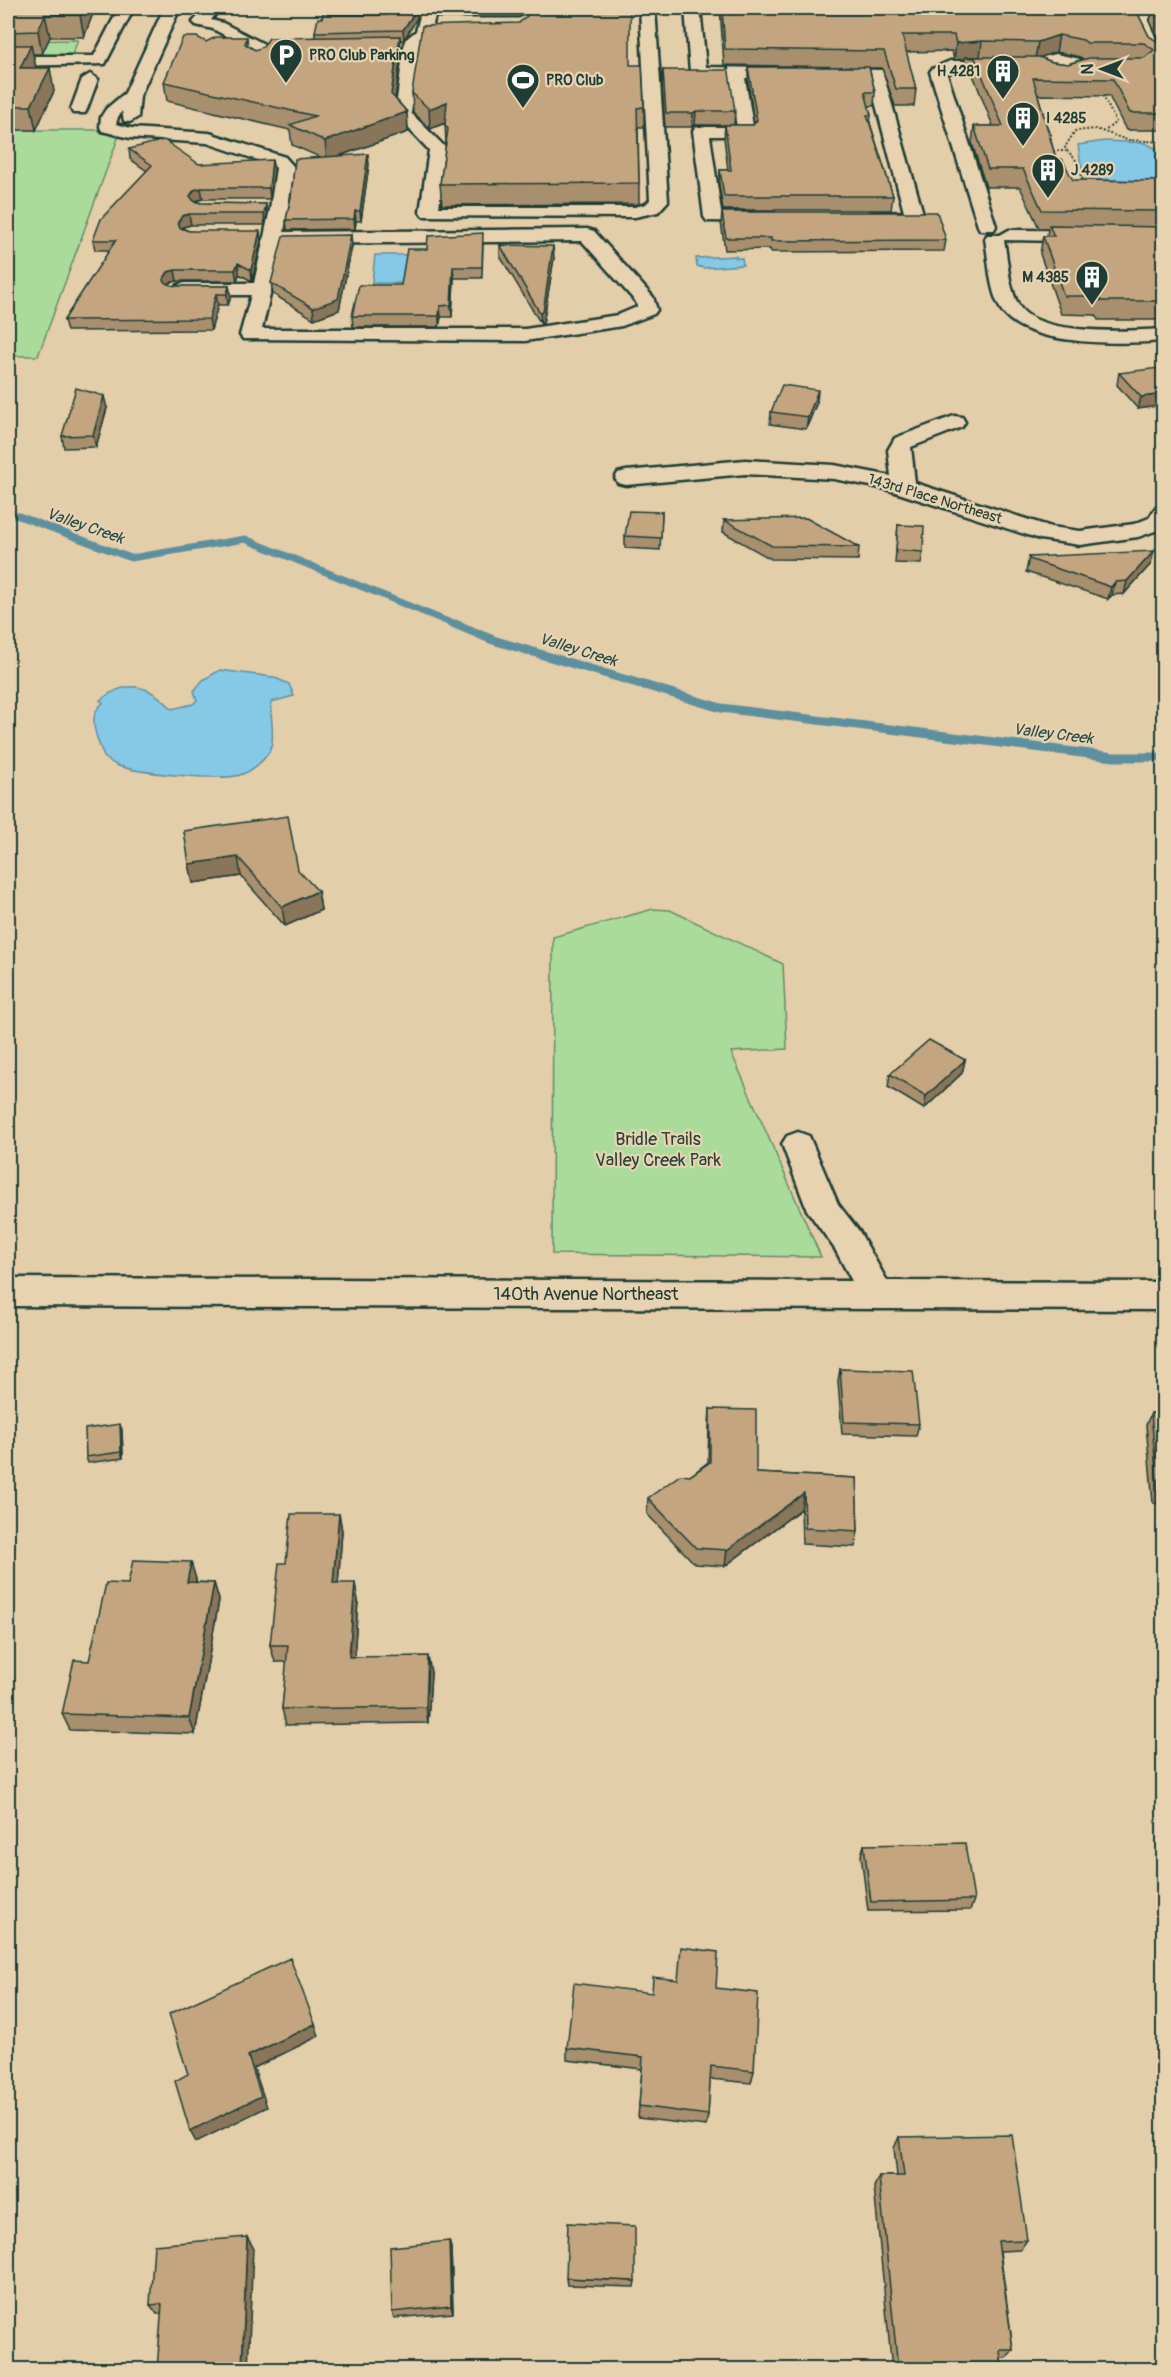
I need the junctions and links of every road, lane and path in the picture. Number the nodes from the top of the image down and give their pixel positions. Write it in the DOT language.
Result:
graph roads {
  1 [pos="126,8"];
  2 [pos="172,8"];
  3 [pos="334,8"];
  4 [pos="648,8"];
  5 [pos="692,8"];
  6 [pos="1143,10"];
  7 [pos="428,11"];
  8 [pos="519,13"];
  9 [pos="1164,13"];
  10 [pos="202,15"];
  11 [pos="115,30"];
  12 [pos="149,30"];
  13 [pos="438,36"];
  14 [pos="197,39"];
  15 [pos="1049,41"];
  16 [pos="411,44"];
  17 [pos="280,47"];
  18 [pos="1164,57"];
  19 [pos="1057,59"];
  20 [pos="8,61"];
  21 [pos="99,61"];
  22 [pos="1041,66"];
  23 [pos="1089,67"];
  24 [pos="736,73"];
  25 [pos="79,109"];
  26 [pos="1043,126"];
  27 [pos="1105,131"];
  28 [pos="1164,142"];
  29 [pos="1053,151"];
  30 [pos="1066,151"];
  31 [pos="1059,167"];
  32 [pos="1090,185"];
  33 [pos="259,207"];
  34 [pos="281,207"];
  35 [pos="784,217"];
  36 [pos="855,217"];
  37 [pos="251,233"];
  38 [pos="996,234"];
  39 [pos="274,236"];
  40 [pos="1164,237"];
  41 [pos="177,289"];
  42 [pos="261,289"];
  43 [pos="1164,335"];
  44 [pos="954,422"];
  45 [pos="626,478"];
  46 [pos="904,487"];
  47 [pos="1164,512"];
  48 [pos="798,1144"];
  49 [pos="8,1292"];
  50 [pos="877,1295"];
  51 [pos="1164,1296"];
  1 -- 11 [label="street"];
  2 -- 12 [label="street"];
  3 -- 7 [label="street"];
  4 -- 16 [label="street"];
  5 -- 24 [label="street"];
  6 -- 9 [label="street"];
  6 -- 18 [label="street"];
  7 -- 8 [label="street"];
  7 -- 16 [label="street"];
  10 -- 14 [label="street"];
  10 -- 17 [label="street"];
  11 -- 12 [label="street"];
  11 -- 21 [label="street"];
  12 -- 34 [label="street"];
  13 -- 16 [label="street"];
  15 -- 19 [label="street"];
  19 -- 22 [label="street"];
  19 -- 23 [label="street"];
  20 -- 21 [label="street"];
  21 -- 25 [label="street"];
  22 -- 23 [label="street"];
  22 -- 38 [label="street"];
  23 -- 27 [label="path"];
  24 -- 35 [label="street"];
  24 -- 36 [label="street"];
  26 -- 29 [label="path"];
  27 -- 28 [label="path"];
  27 -- 30 [label="path"];
  29 -- 30 [label="path"];
  29 -- 31 [label="path"];
  30 -- 32 [label="path"];
  33 -- 34 [label="street"];
  34 -- 39 [label="street"];
  37 -- 39 [label="street"];
  38 -- 40 [label="street"];
  38 -- 43 [label="street"];
  39 -- 42 [label="street"];
  39 -- 42 [label="street"];
  41 -- 42 [label="street"];
  44 -- 46 [label="street"];
  45 -- 46 [label="street, 143rd Place Northeast"];
  46 -- 47 [label="street, 143rd Place Northeast"];
  48 -- 50 [label="street"];
  49 -- 50 [label="street, 140th Avenue Northeast"];
  50 -- 51 [label="street, 140th Avenue Northeast"];
}
